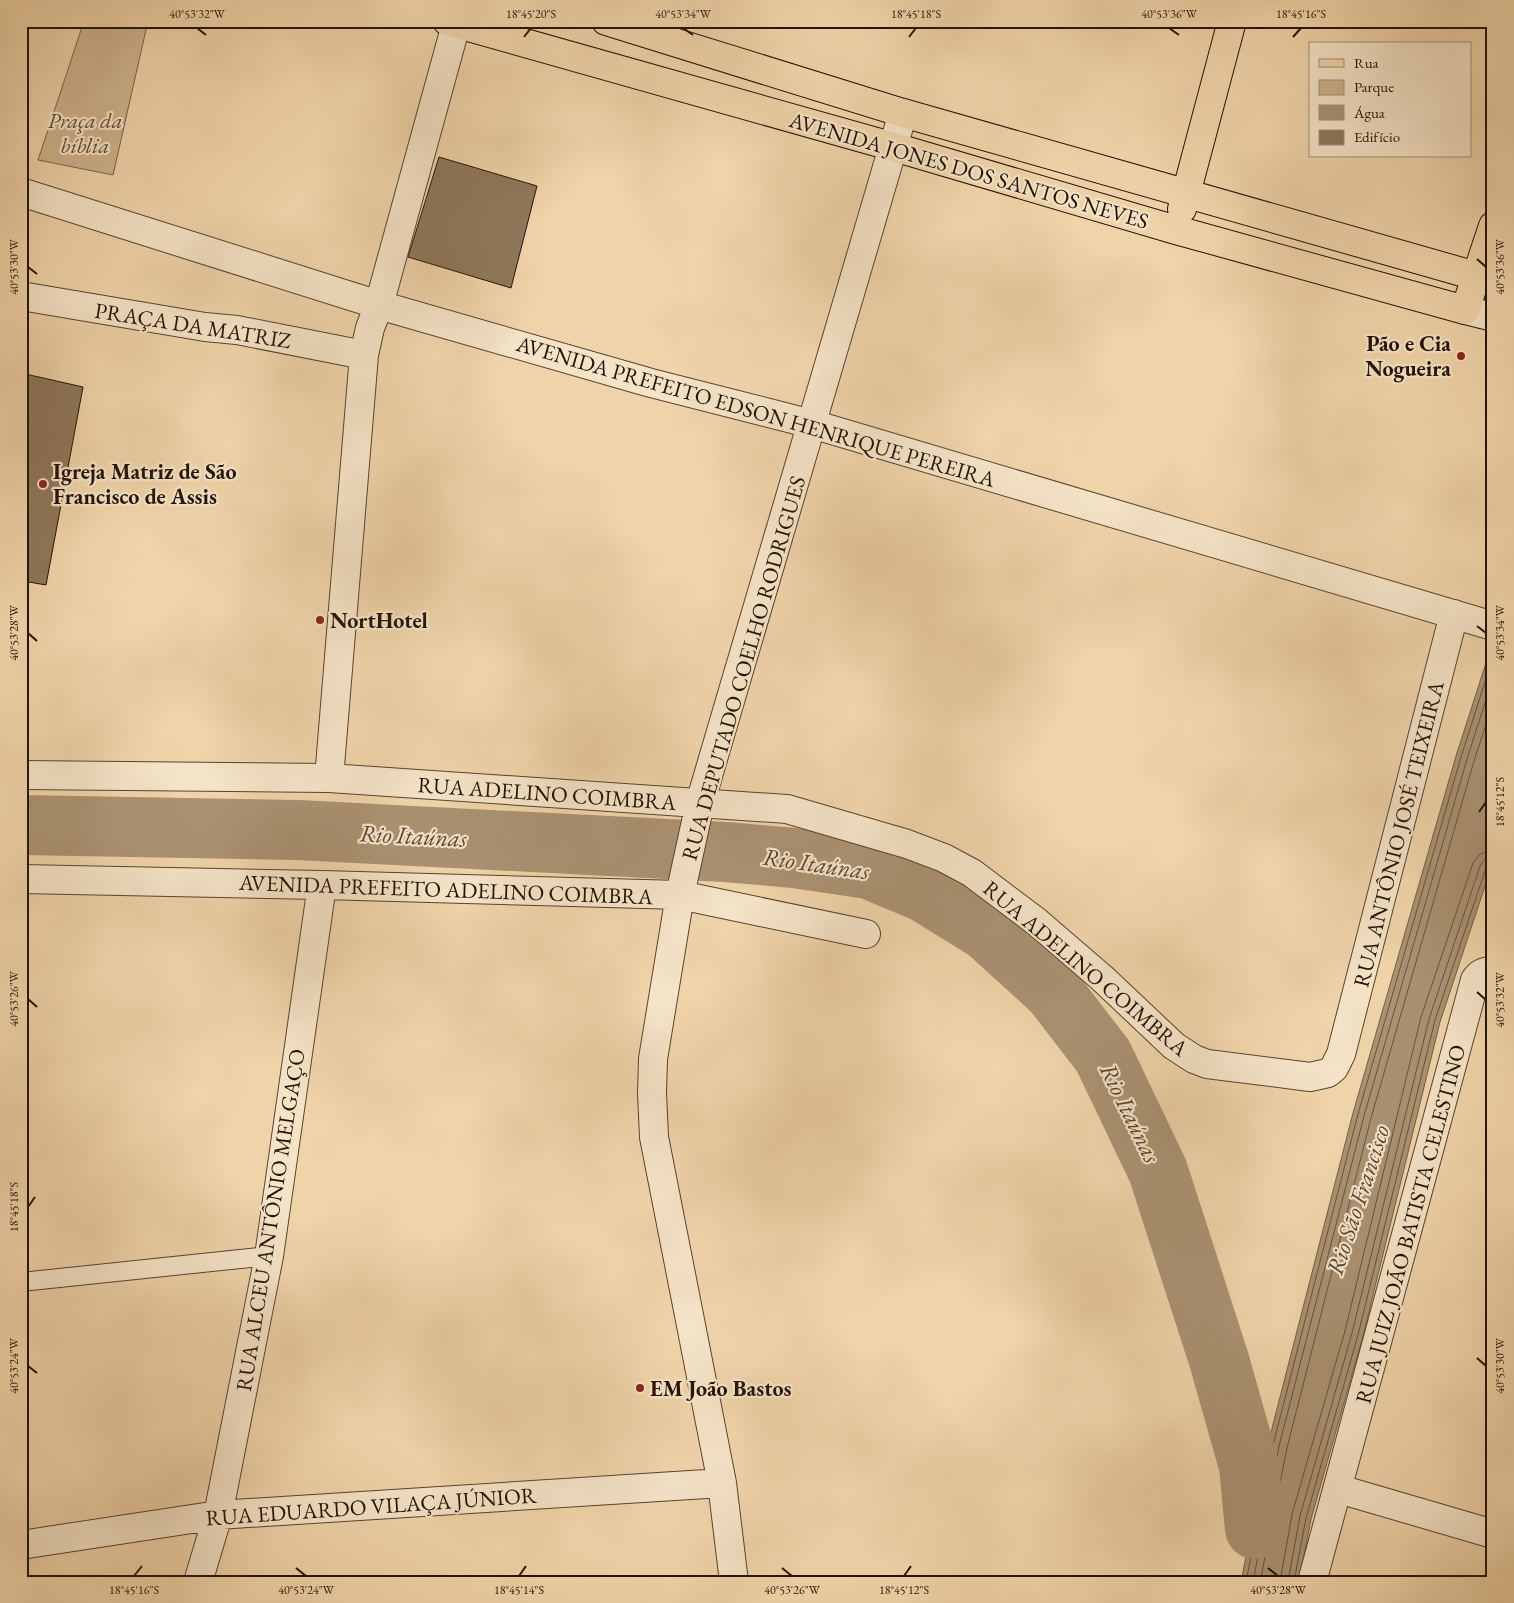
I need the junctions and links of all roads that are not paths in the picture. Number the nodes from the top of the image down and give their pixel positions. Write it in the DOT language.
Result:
graph roads {
  1 [pos="606,21"];
  2 [pos="1232,21"];
  3 [pos="453,22"];
  4 [pos="903,113"];
  5 [pos="894,147"];
  6 [pos="21,192"];
  7 [pos="1186,193"];
  8 [pos="1493,226"];
  9 [pos="1176,230"];
  10 [pos="1484,279"];
  11 [pos="21,296"];
  12 [pos="379,305"];
  13 [pos="1465,310"];
  14 [pos="1493,317"];
  15 [pos="364,355"];
  16 [pos="812,424"];
  17 [pos="1454,614"];
  18 [pos="1488,624"];
  19 [pos="21,775"];
  20 [pos="329,778"];
  21 [pos="698,810"];
  22 [pos="21,879"];
  23 [pos="322,885"];
  24 [pos="682,885"];
  25 [pos="866,934"];
  26 [pos="1493,971"];
  27 [pos="1341,1054"];
  28 [pos="269,1256"];
  29 [pos="21,1282"];
  30 [pos="722,1483"];
  31 [pos="1339,1489"];
  32 [pos="218,1515"];
  33 [pos="1493,1534"];
  34 [pos="21,1545"];
  35 [pos="198,1582"];
  36 [pos="734,1582"];
  37 [pos="1312,1582"];
  1 -- 4 [label="main road, AVENIDA JONES DOS SANTOS NEVES"];
  2 -- 7 [label="main road"];
  3 -- 5 [label="main road, AVENIDA JONES DOS SANTOS NEVES"];
  3 -- 12 [label="street"];
  4 -- 5 [label="street, RUA DEPUTADO COELHO RODRIGUES"];
  4 -- 7 [label="main road, AVENIDA JONES DOS SANTOS NEVES"];
  5 -- 9 [label="main road, AVENIDA JONES DOS SANTOS NEVES"];
  5 -- 16 [label="street, RUA DEPUTADO COELHO RODRIGUES"];
  6 -- 12 [label="street, AVENIDA PREFEITO EDSON HENRIQUE PEREIRA"];
  7 -- 9 [label="main road"];
  7 -- 10 [label="main road, AVENIDA JONES DOS SANTOS NEVES"];
  8 -- 10 [label="main road"];
  9 -- 13 [label="main road, AVENIDA JONES DOS SANTOS NEVES"];
  10 -- 13 [label="main road"];
  11 -- 15 [label="street, PRAÇA DA MATRIZ"];
  12 -- 15 [label="street"];
  12 -- 16 [label="street, AVENIDA PREFEITO EDSON HENRIQUE PEREIRA"];
  13 -- 14 [label="street, AVENIDA JONES DOS SANTOS NEVES"];
  15 -- 20 [label="street"];
  16 -- 17 [label="street, AVENIDA PREFEITO EDSON HENRIQUE PEREIRA"];
  16 -- 21 [label="street, RUA DEPUTADO COELHO RODRIGUES"];
  17 -- 18 [label="street, AVENIDA PREFEITO EDSON HENRIQUE PEREIRA"];
  17 -- 27 [label="street, RUA ANTÔNIO JOSÉ TEIXEIRA"];
  19 -- 20 [label="street, RUA ADELINO COIMBRA"];
  20 -- 21 [label="street, RUA ADELINO COIMBRA"];
  21 -- 24 [label="street, RUA DEPUTADO COELHO RODRIGUES"];
  21 -- 27 [label="street, RUA ADELINO COIMBRA"];
  22 -- 23 [label="street, AVENIDA PREFEITO ADELINO COIMBRA"];
  23 -- 24 [label="street, AVENIDA PREFEITO ADELINO COIMBRA"];
  23 -- 28 [label="street, RUA ALCEU ANTÔNIO MELGAÇO"];
  24 -- 25 [label="street, AVENIDA PREFEITO ADELINO COIMBRA"];
  24 -- 30 [label="street, RUA DEPUTADO COELHO RODRIGUES"];
  26 -- 31 [label="street, RUA JUIZ JOÃO BATISTA CELESTINO"];
  28 -- 29 [label="lane"];
  28 -- 32 [label="street, RUA ALCEU ANTÔNIO MELGAÇO"];
  30 -- 32 [label="street, RUA EDUARDO VILAÇA JÚNIOR"];
  30 -- 36 [label="street, RUA DEPUTADO COELHO RODRIGUES"];
  31 -- 33 [label="street"];
  31 -- 37 [label="street, RUA JUIZ JOÃO BATISTA CELESTINO"];
  32 -- 34 [label="street, RUA EDUARDO VILAÇA JÚNIOR"];
  32 -- 35 [label="street, RUA ALCEU ANTÔNIO MELGAÇO"];
}
